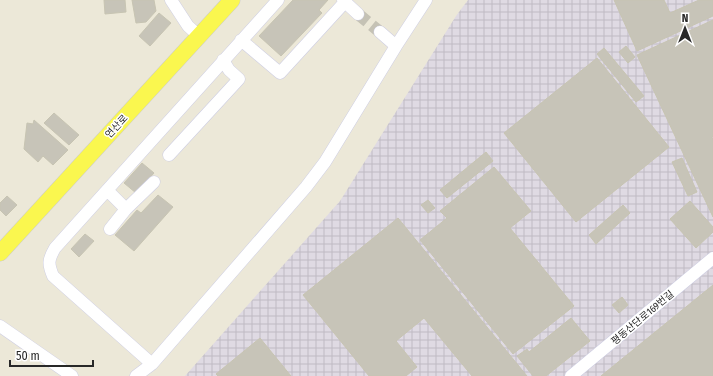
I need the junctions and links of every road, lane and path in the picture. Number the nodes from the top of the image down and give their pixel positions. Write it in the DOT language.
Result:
graph roads {
  1 [pos="171,0"];
  2 [pos="232,0"];
  3 [pos="278,0"];
  4 [pos="426,0"];
  5 [pos="344,1"];
  6 [pos="358,14"];
  7 [pos="380,32"];
  8 [pos="199,36"];
  9 [pos="241,40"];
  10 [pos="396,46"];
  11 [pos="223,60"];
  12 [pos="169,155"];
  13 [pos="154,182"];
  14 [pos="107,190"];
  15 [pos="126,209"];
  16 [pos="110,229"];
  17 [pos="0,253"];
  18 [pos="713,258"];
  19 [pos="0,326"];
  20 [pos="152,364"];
  21 [pos="72,376"];
  22 [pos="136,376"];
  23 [pos="571,376"];
  1 -- 8 [label="street"];
  2 -- 8 [label="main road, 연산로"];
  3 -- 9 [label="street"];
  4 -- 10 [label="street"];
  5 -- 6 [label="street"];
  5 -- 9 [label="street"];
  7 -- 10 [label="street"];
  8 -- 17 [label="main road, 연산로"];
  9 -- 11 [label="street"];
  10 -- 20 [label="street"];
  11 -- 12 [label="street"];
  11 -- 14 [label="street"];
  13 -- 15 [label="street"];
  14 -- 15 [label="street"];
  14 -- 20 [label="street"];
  15 -- 16 [label="street"];
  18 -- 23 [label="street, 평동산단로169번길"];
  19 -- 21 [label="street"];
  20 -- 22 [label="street"];
}
